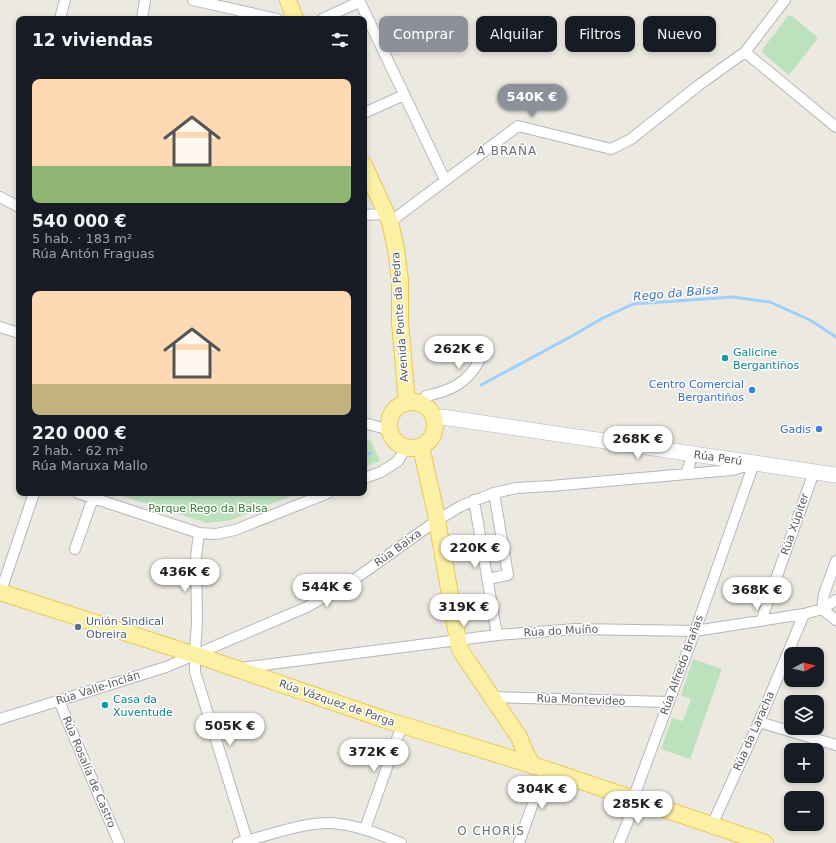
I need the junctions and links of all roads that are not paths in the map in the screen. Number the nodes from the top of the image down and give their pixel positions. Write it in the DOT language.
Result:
graph roads {
  1 [pos="65,0"];
  2 [pos="146,0"];
  3 [pos="193,0"];
  4 [pos="288,0"];
  5 [pos="785,0"];
  6 [pos="359,1"];
  7 [pos="61,16"];
  8 [pos="143,16"];
  9 [pos="264,16"];
  10 [pos="294,16"];
  11 [pos="328,16"];
  12 [pos="366,16"];
  13 [pos="367,18"];
  14 [pos="745,52"];
  15 [pos="404,94"];
  16 [pos="367,112"];
  17 [pos="836,127"];
  18 [pos="367,172"];
  19 [pos="445,180"];
  20 [pos="1,202"];
  21 [pos="16,206"];
  22 [pos="367,215"];
  23 [pos="387,218"];
  24 [pos="0,328"];
  25 [pos="16,331"];
  26 [pos="478,361"];
  27 [pos="414,404"];
  28 [pos="435,422"];
  29 [pos="367,424"];
  30 [pos="390,430"];
  31 [pos="413,447"];
  32 [pos="690,454"];
  33 [pos="754,464"];
  34 [pos="814,472"];
  35 [pos="686,474"];
  36 [pos="836,476"];
  37 [pos="367,477"];
  38 [pos="494,493"];
  39 [pos="33,496"];
  40 [pos="87,496"];
  41 [pos="320,496"];
  42 [pos="93,498"];
  43 [pos="474,500"];
  44 [pos="436,520"];
  45 [pos="199,533"];
  46 [pos="75,549"];
  47 [pos="836,561"];
  48 [pos="487,579"];
  49 [pos="0,593"];
  50 [pos="836,600"];
  51 [pos="822,609"];
  52 [pos="804,614"];
  53 [pos="836,620"];
  54 [pos="761,621"];
  55 [pos="695,631"];
  56 [pos="497,635"];
  57 [pos="458,640"];
  58 [pos="195,654"];
  59 [pos="236,668"];
  60 [pos="493,697"];
  61 [pos="59,701"];
  62 [pos="668,702"];
  63 [pos="0,719"];
  64 [pos="759,722"];
  65 [pos="402,725"];
  66 [pos="836,745"];
  67 [pos="530,762"];
  68 [pos="569,777"];
  69 [pos="633,799"];
  70 [pos="712,826"];
  71 [pos="365,829"];
  72 [pos="244,842"];
  73 [pos="119,843"];
  74 [pos="401,843"];
  75 [pos="519,843"];
  76 [pos="619,843"];
  77 [pos="765,843"];
  1 -- 7 [label="street"];
  2 -- 8 [label="street"];
  3 -- 9 [label="street"];
  4 -- 10 [label="main road"];
  5 -- 14 [label="street"];
  6 -- 11 [label="street"];
  6 -- 12 [label="street"];
  13 -- 15 [label="street"];
  14 -- 17 [label="street"];
  14 -- 19 [label="street"];
  15 -- 16 [label="street"];
  15 -- 19 [label="street"];
  18 -- 23 [label="main road, Avenida Ponte da Pedra"];
  19 -- 23 [label="street"];
  20 -- 21 [label="street"];
  22 -- 23 [label="street"];
  23 -- 27 [label="main road, Avenida Ponte da Pedra"];
  24 -- 25 [label="street"];
  26 -- 27 [label="street"];
  27 -- 28 [label="main road"];
  27 -- 30 [label="main road"];
  28 -- 31 [label="main road"];
  28 -- 32 [label="street, Rúa Perú"];
  29 -- 30 [label="street"];
  30 -- 31 [label="main road"];
  31 -- 37 [label="street"];
  31 -- 44 [label="main road"];
  32 -- 33 [label="street, Rúa Perú"];
  32 -- 35 [label="street"];
  33 -- 34 [label="street, Rúa Perú"];
  33 -- 35 [label="street, Rúa Baixa"];
  33 -- 55 [label="street, Rúa Alfredo Brañas"];
  34 -- 36 [label="street, Rúa Perú"];
  34 -- 54 [label="street, Rúa Xúpiter"];
  35 -- 38 [label="street, Rúa Baixa"];
  38 -- 43 [label="street, Rúa Baixa"];
  38 -- 48 [label="street"];
  39 -- 49 [label="street"];
  40 -- 42 [label="street"];
  41 -- 45 [label="street"];
  42 -- 45 [label="street"];
  42 -- 46 [label="street"];
  43 -- 44 [label="street, Rúa Baixa"];
  43 -- 48 [label="street"];
  44 -- 57 [label="main road"];
  44 -- 58 [label="street, Rúa Baixa"];
  45 -- 58 [label="street"];
  47 -- 51 [label="street"];
  48 -- 56 [label="street"];
  49 -- 58 [label="main road, Rúa Vázquez de Parga"];
  50 -- 51 [label="street, Rúa do Muíño"];
  51 -- 52 [label="street, Rúa do Muíño"];
  51 -- 53 [label="street"];
  52 -- 54 [label="street, Rúa do Muíño"];
  52 -- 64 [label="street, Rúa da Laracha"];
  54 -- 55 [label="street, Rúa do Muíño"];
  55 -- 56 [label="street, Rúa do Muíño"];
  55 -- 62 [label="street, Rúa Alfredo Brañas"];
  56 -- 57 [label="street, Rúa do Muíño"];
  57 -- 59 [label="street, Rúa do Muíño"];
  57 -- 60 [label="main road"];
  58 -- 59 [label="main road, Rúa Vázquez de Parga"];
  58 -- 61 [label="street, Rúa Valle-Inclán"];
  58 -- 72 [label="street"];
  59 -- 65 [label="main road, Rúa Vázquez de Parga"];
  60 -- 62 [label="street, Rúa Montevideo"];
  60 -- 67 [label="main road"];
  61 -- 63 [label="street, Rúa Valle-Inclán"];
  61 -- 73 [label="street, Rúa Rosalía de Castro"];
  62 -- 69 [label="street, Rúa Alfredo Brañas"];
  64 -- 66 [label="street"];
  64 -- 70 [label="street, Rúa da Laracha"];
  65 -- 67 [label="main road, Rúa Vázquez de Parga"];
  65 -- 71 [label="street"];
  67 -- 68 [label="main road, Rúa Vázquez de Parga"];
  67 -- 68 [label="main road"];
  67 -- 75 [label="street"];
  68 -- 69 [label="main road, Rúa Vázquez de Parga"];
  69 -- 70 [label="main road, Rúa Vázquez de Parga"];
  69 -- 76 [label="street, Rúa Alfredo Brañas"];
  70 -- 77 [label="main road, Rúa Vázquez de Parga"];
  71 -- 72 [label="street"];
  71 -- 74 [label="street"];
}
